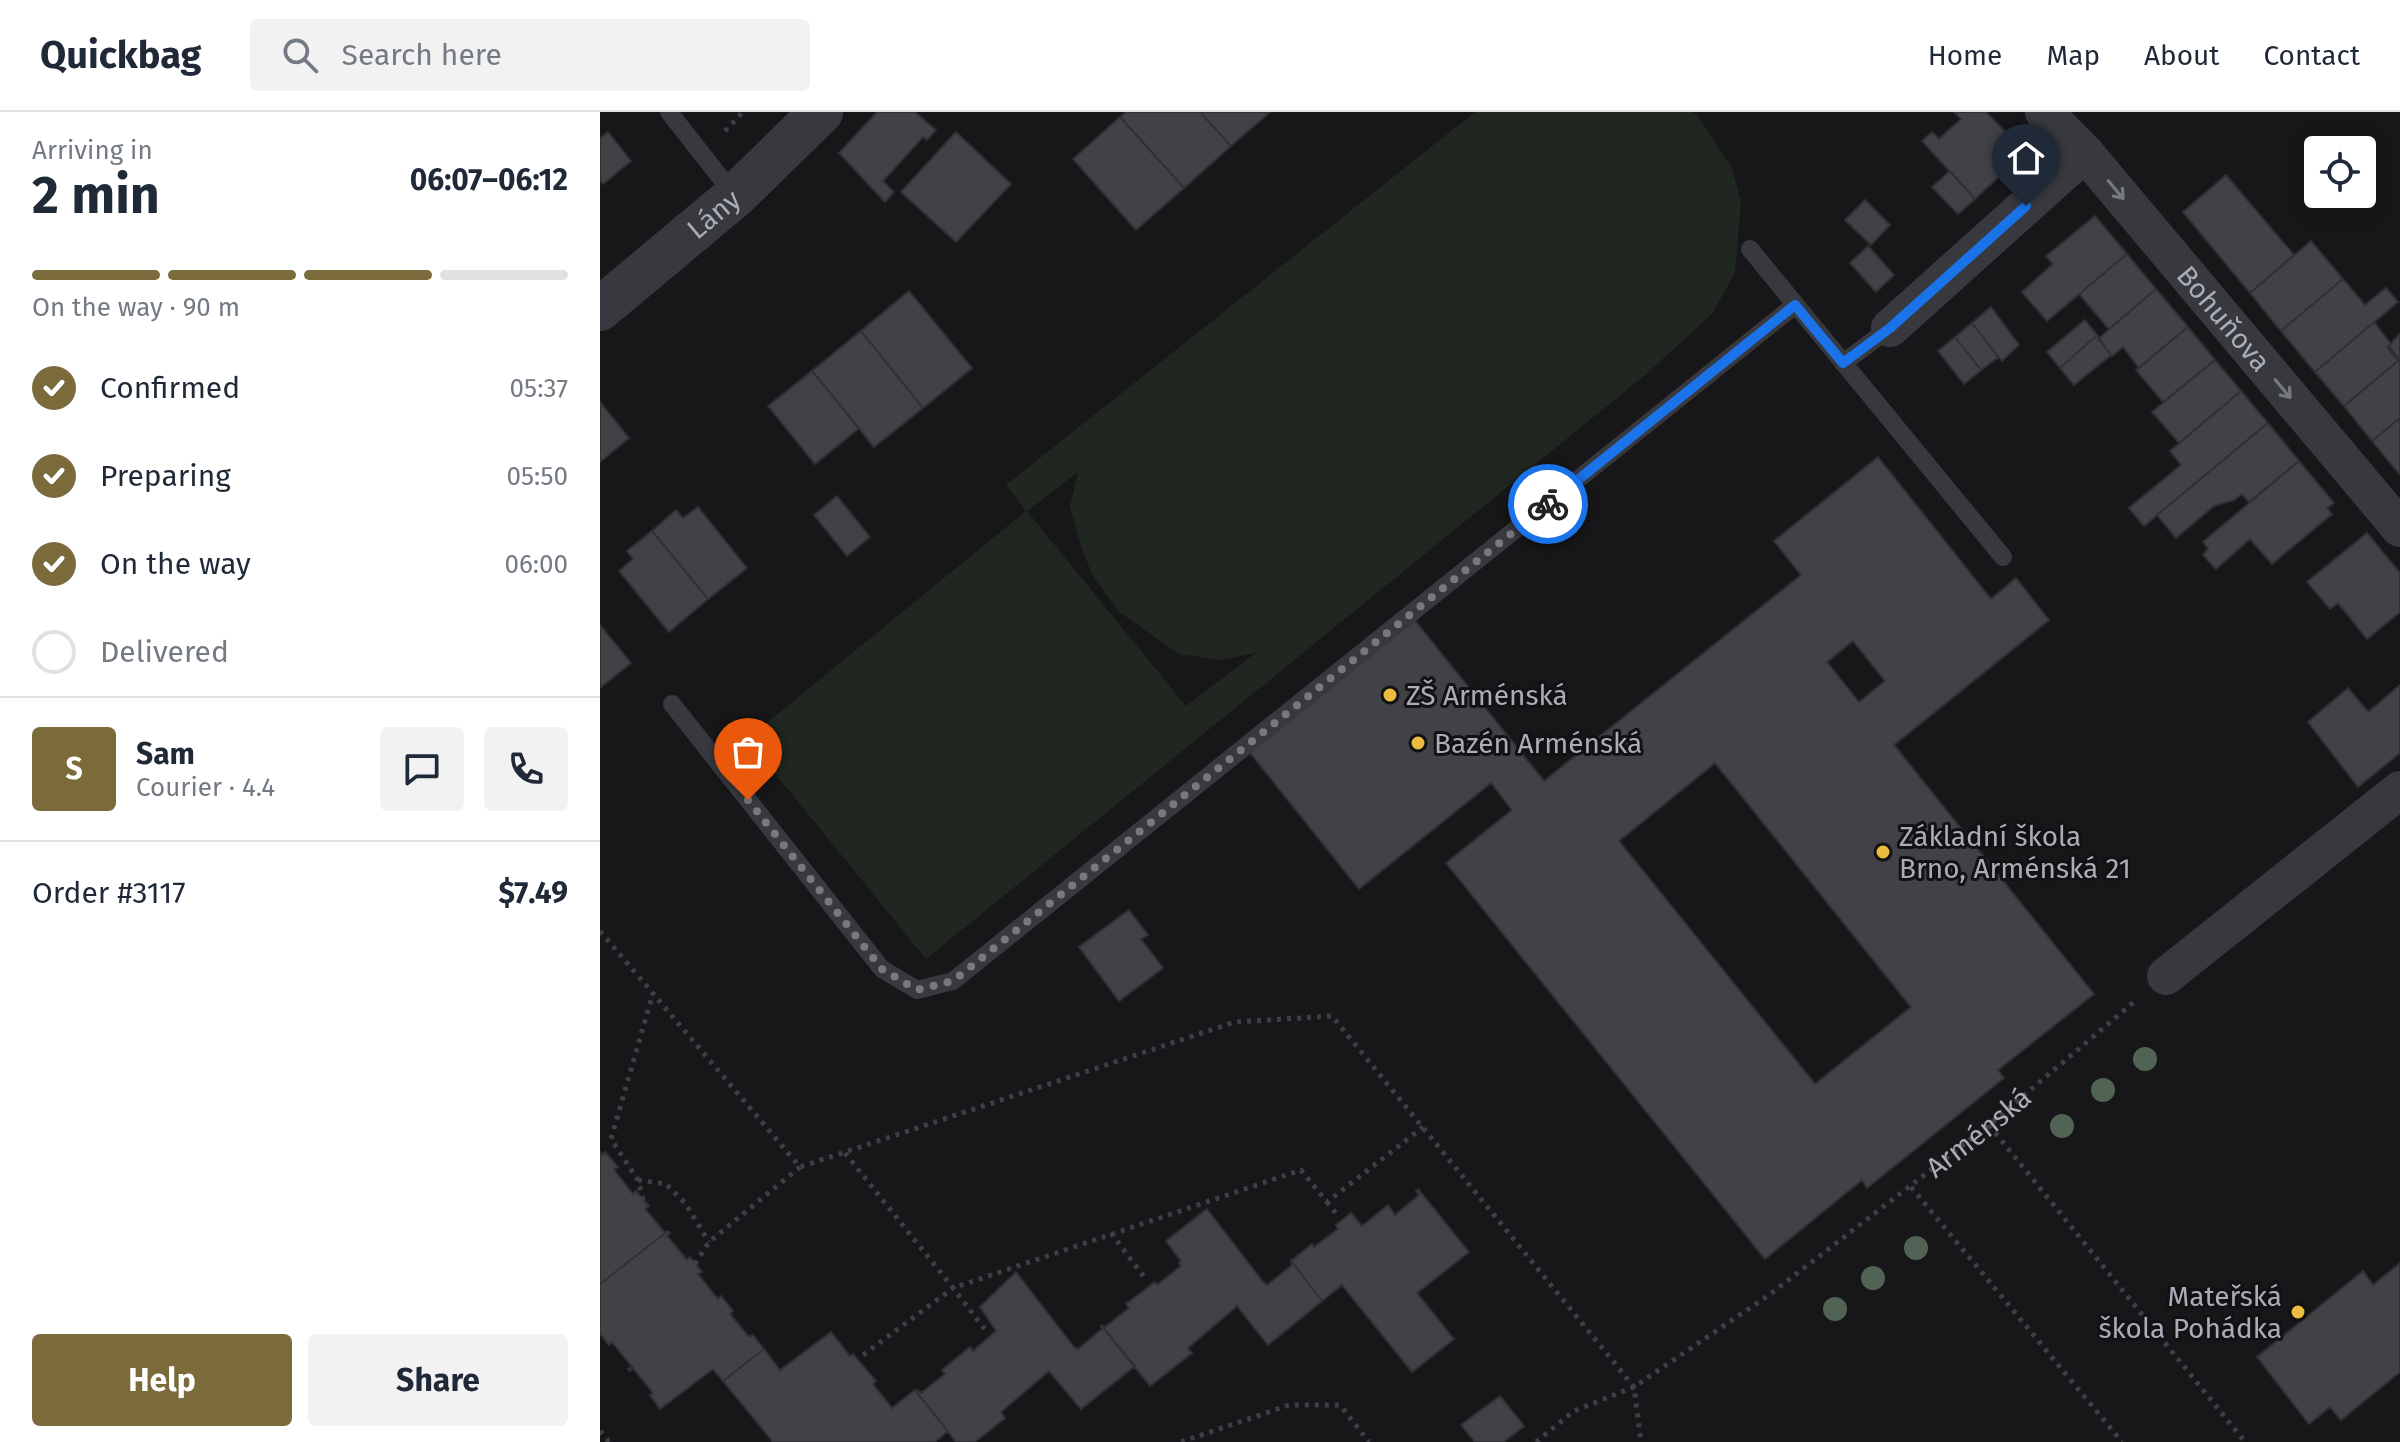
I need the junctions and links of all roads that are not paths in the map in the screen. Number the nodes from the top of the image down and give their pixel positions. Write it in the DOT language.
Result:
graph roads {
  1 [pos="669,112"];
  2 [pos="821,112"];
  3 [pos="2044,112"];
  4 [pos="2085,153"];
  5 [pos="735,196"];
  6 [pos="1750,249"];
  7 [pos="602,304"];
  8 [pos="1795,305"];
  9 [pos="1890,328"];
  10 [pos="1843,363"];
  11 [pos="2400,528"];
  12 [pos="2003,557"];
  13 [pos="672,704"];
  14 [pos="2400,790"];
  15 [pos="2166,976"];
  1 -- 5 [label="lane"];
  2 -- 5 [label="street, Lány"];
  3 -- 4 [label="street, Bohuňova"];
  4 -- 9 [label="street"];
  4 -- 11 [label="street, Bohuňova, one-way"];
  5 -- 7 [label="street, Lány"];
  6 -- 8 [label="lane"];
  8 -- 10 [label="lane"];
  8 -- 13 [label="lane"];
  9 -- 10 [label="lane"];
  10 -- 12 [label="lane"];
  14 -- 15 [label="street"];
}
